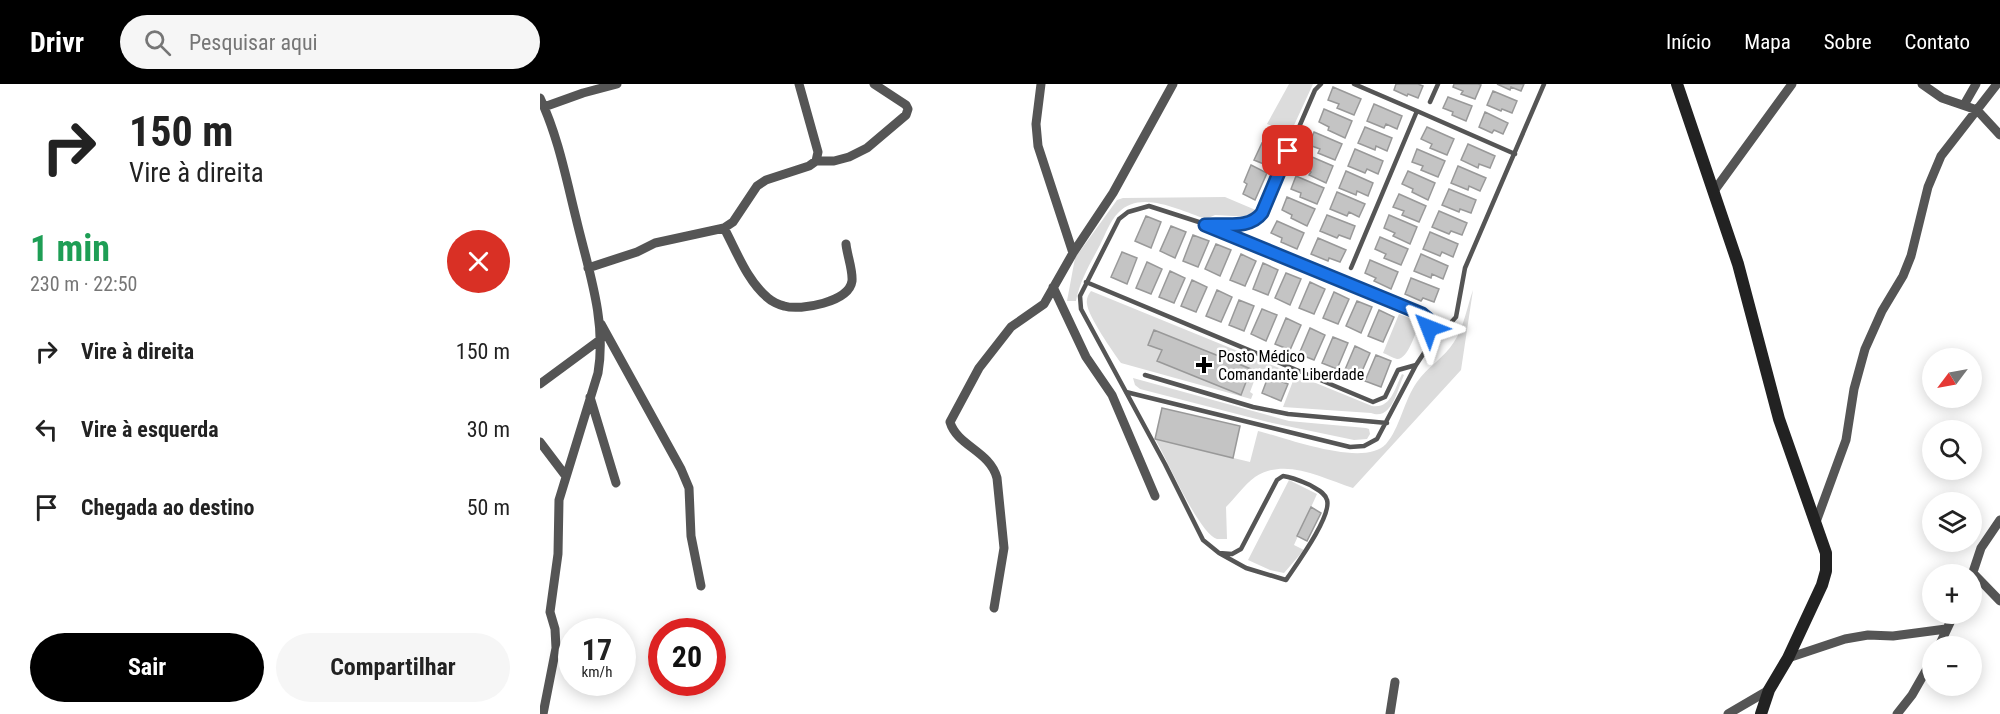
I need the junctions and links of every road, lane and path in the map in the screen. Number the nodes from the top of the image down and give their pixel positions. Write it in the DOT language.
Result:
graph roads {
  1 [pos="617,84"];
  2 [pos="799,84"];
  3 [pos="874,84"];
  4 [pos="1041,84"];
  5 [pos="1173,84"];
  6 [pos="1320,84"];
  7 [pos="1354,84"];
  8 [pos="1438,84"];
  9 [pos="1544,84"];
  10 [pos="1677,84"];
  11 [pos="1792,84"];
  12 [pos="1922,84"];
  13 [pos="1976,84"];
  14 [pos="1997,84"];
  15 [pos="1430,102"];
  16 [pos="542,103"];
  17 [pos="1964,105"];
  18 [pos="1977,110"];
  19 [pos="1417,111"];
  20 [pos="2000,135"];
  21 [pos="1515,154"];
  22 [pos="816,161"];
  23 [pos="1714,191"];
  24 [pos="1205,225"];
  25 [pos="724,228"];
  26 [pos="846,244"];
  27 [pos="1074,253"];
  28 [pos="588,267"];
  29 [pos="1351,268"];
  30 [pos="1086,282"];
  31 [pos="1053,287"];
  32 [pos="600,322"];
  33 [pos="601,339"];
  34 [pos="1426,350"];
  35 [pos="1416,365"];
  36 [pos="1145,375"];
  37 [pos="540,384"];
  38 [pos="1126,392"];
  39 [pos="590,397"];
  40 [pos="1386,423"];
  41 [pos="540,442"];
  42 [pos="565,476"];
  43 [pos="616,483"];
  44 [pos="1155,496"];
  45 [pos="2000,520"];
  46 [pos="1816,522"];
  47 [pos="1219,553"];
  48 [pos="1976,564"];
  49 [pos="1982,585"];
  50 [pos="701,586"];
  51 [pos="2000,601"];
  52 [pos="994,608"];
  53 [pos="545,613"];
  54 [pos="1949,624"];
  55 [pos="1946,629"];
  56 [pos="1943,636"];
  57 [pos="1788,658"];
  58 [pos="1922,678"];
  59 [pos="1395,682"];
  60 [pos="1769,690"];
  61 [pos="543,714"];
  62 [pos="1390,714"];
  63 [pos="1730,714"];
  64 [pos="1761,714"];
  65 [pos="1897,714"];
  1 -- 16 [label="street"];
  2 -- 22 [label="street"];
  3 -- 22 [label="street"];
  4 -- 27 [label="street"];
  5 -- 27 [label="street"];
  6 -- 24 [label="lane"];
  7 -- 19 [label="lane"];
  8 -- 15 [label="lane"];
  9 -- 21 [label="lane"];
  10 -- 23 [label="street"];
  11 -- 23 [label="street"];
  12 -- 17 [label="street"];
  13 -- 17 [label="street"];
  14 -- 18 [label="street"];
  16 -- 28 [label="street"];
  17 -- 18 [label="street"];
  18 -- 20 [label="street"];
  18 -- 46 [label="street"];
  19 -- 21 [label="lane"];
  19 -- 29 [label="lane"];
  21 -- 34 [label="lane"];
  22 -- 25 [label="street"];
  23 -- 46 [label="street"];
  24 -- 30 [label="lane"];
  24 -- 34 [label="lane"];
  25 -- 26 [label="street"];
  25 -- 28 [label="street"];
  27 -- 31 [label="street"];
  28 -- 32 [label="street"];
  30 -- 35 [label="lane"];
  30 -- 38 [label="lane"];
  31 -- 44 [label="street"];
  31 -- 52 [label="street"];
  32 -- 33 [label="street"];
  32 -- 50 [label="street"];
  33 -- 37 [label="street"];
  33 -- 39 [label="street"];
  34 -- 35 [label="lane"];
  35 -- 40 [label="lane"];
  36 -- 40 [label="lane"];
  38 -- 40 [label="lane"];
  38 -- 47 [label="lane"];
  39 -- 42 [label="street"];
  39 -- 43 [label="street"];
  41 -- 42 [label="street"];
  42 -- 53 [label="street"];
  45 -- 48 [label="street"];
  46 -- 57 [label="street"];
  47 -- 47 [label="lane"];
  49 -- 51 [label="street"];
  53 -- 61 [label="street"];
  54 -- 55 [label="street"];
  55 -- 56 [label="street"];
  55 -- 57 [label="street"];
  57 -- 60 [label="street"];
  58 -- 65 [label="street"];
  59 -- 62 [label="street"];
  60 -- 63 [label="street"];
  60 -- 64 [label="street"];
}
